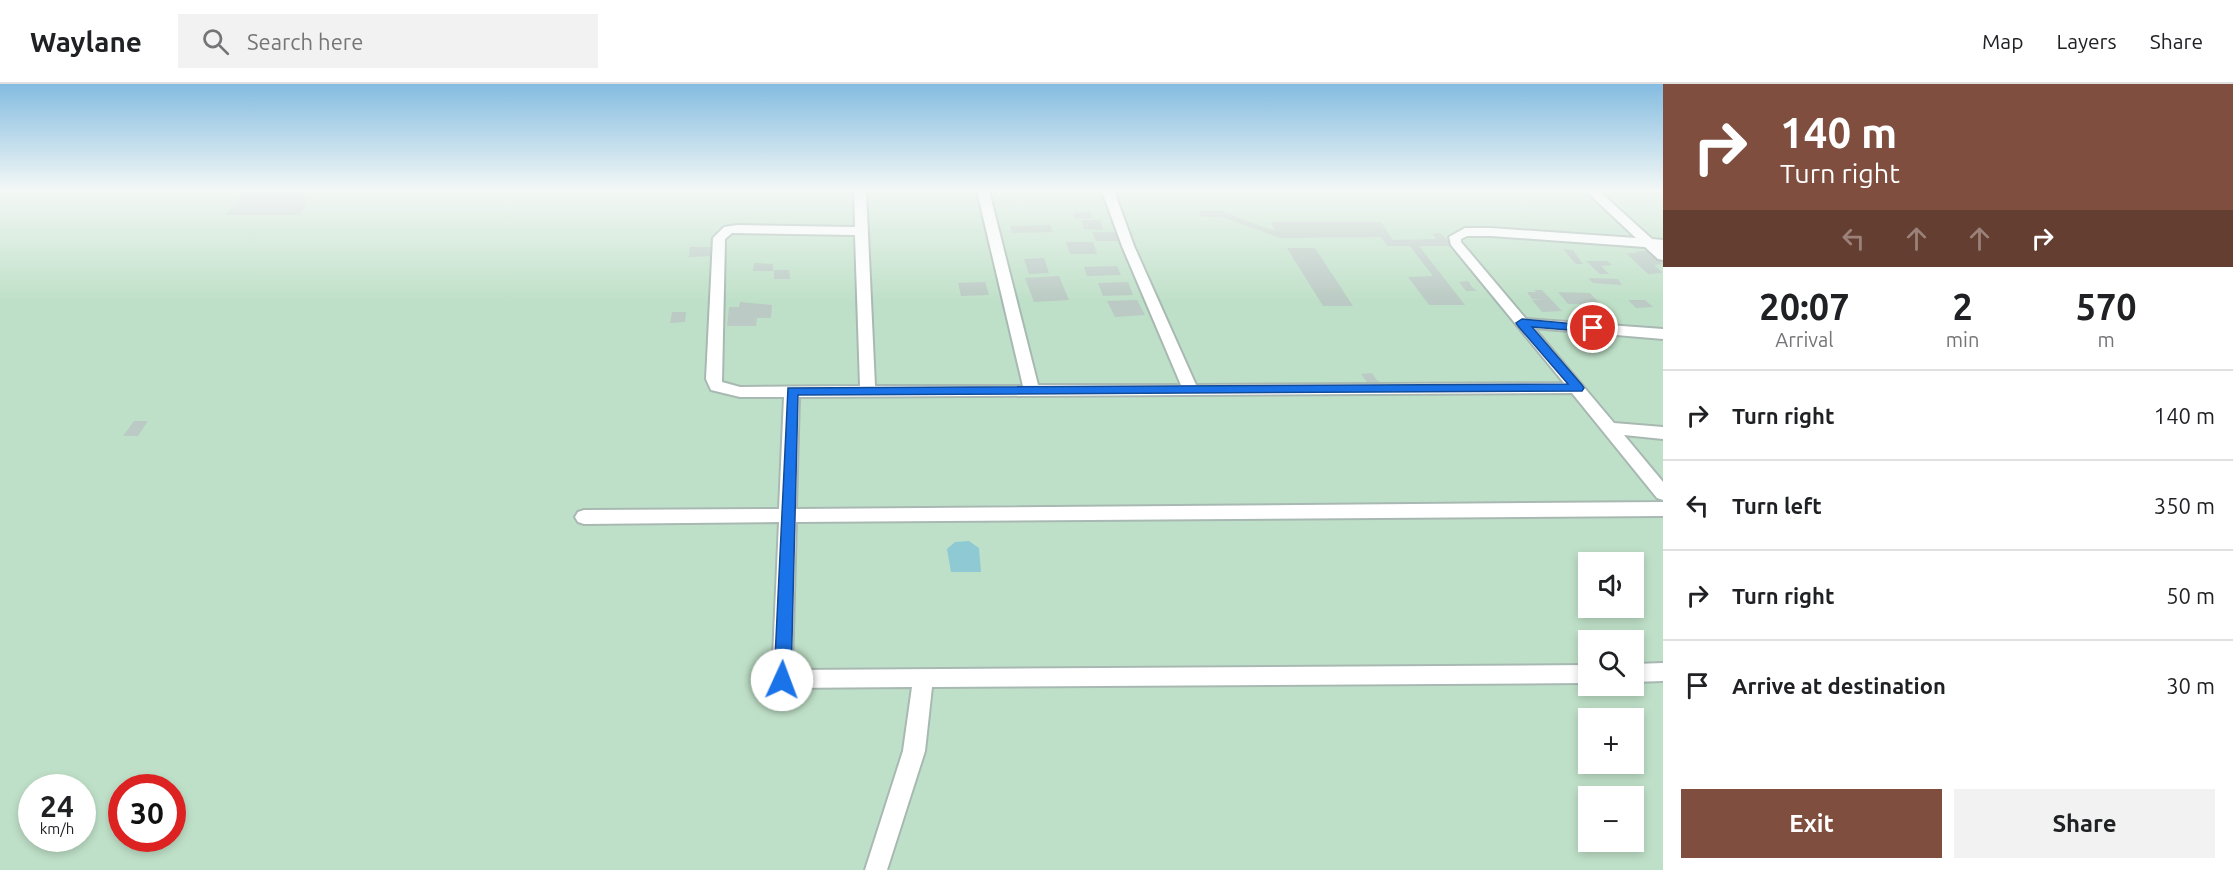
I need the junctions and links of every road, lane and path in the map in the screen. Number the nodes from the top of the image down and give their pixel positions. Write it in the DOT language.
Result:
graph roads {
  1 [pos="860,228"];
  2 [pos="992,228"];
  3 [pos="1121,228"];
  4 [pos="1636,228"];
  5 [pos="860,231"];
  6 [pos="1656,244"];
  7 [pos="1663,256"];
  8 [pos="1522,323"];
  9 [pos="1663,334"];
  10 [pos="1578,388"];
  11 [pos="1031,389"];
  12 [pos="868,390"];
  13 [pos="1191,390"];
  14 [pos="792,391"];
  15 [pos="1612,428"];
  16 [pos="1663,433"];
  17 [pos="1663,494"];
  18 [pos="1663,509"];
  19 [pos="788,515"];
  20 [pos="584,517"];
  21 [pos="1663,672"];
  22 [pos="1644,673"];
  23 [pos="1578,674"];
  24 [pos="923,680"];
  25 [pos="876,870"];
  1 -- 5 [label="street"];
  2 -- 11 [label="street"];
  3 -- 13 [label="street"];
  4 -- 6 [label="street"];
  5 -- 12 [label="street"];
  5 -- 14 [label="street"];
  6 -- 7 [label="street"];
  6 -- 8 [label="street"];
  8 -- 9 [label="street"];
  8 -- 10 [label="street"];
  10 -- 13 [label="street"];
  10 -- 15 [label="street"];
  11 -- 12 [label="street"];
  11 -- 13 [label="street"];
  12 -- 14 [label="street"];
  14 -- 19 [label="street"];
  15 -- 16 [label="street"];
  15 -- 17 [label="street"];
  18 -- 19 [label="street"];
  19 -- 20 [label="street"];
  19 -- 24 [label="street"];
  21 -- 22 [label="street"];
  23 -- 24 [label="street"];
  24 -- 25 [label="street"];
}
